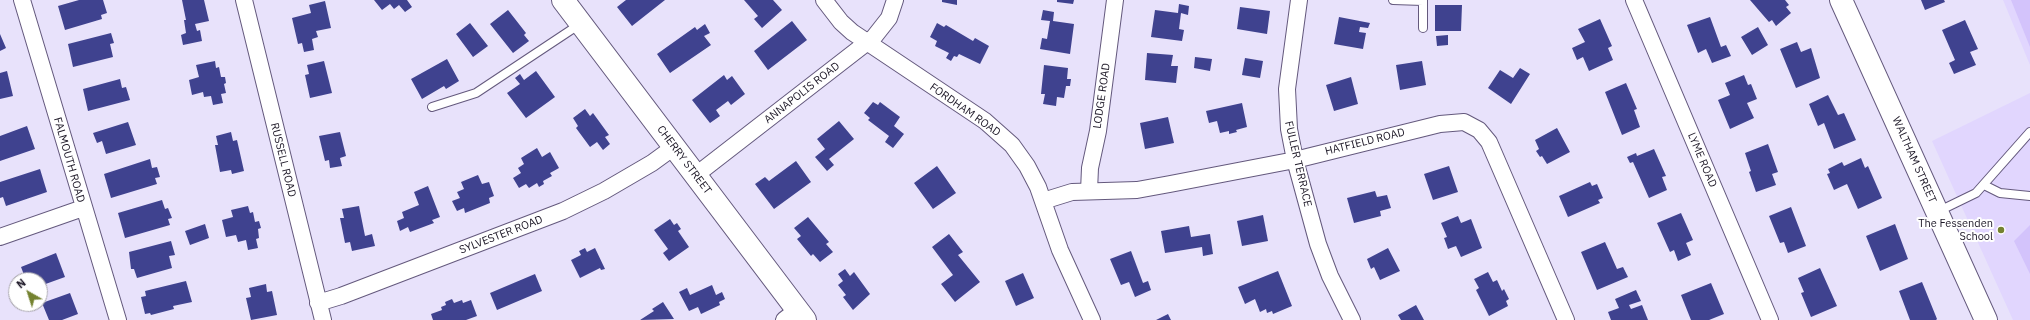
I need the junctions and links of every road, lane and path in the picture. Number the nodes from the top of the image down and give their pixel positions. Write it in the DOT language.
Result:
graph roads {
  1 [pos="22,0"];
  2 [pos="244,0"];
  3 [pos="563,0"];
  4 [pos="824,0"];
  5 [pos="895,0"];
  6 [pos="1115,0"];
  7 [pos="1299,0"];
  8 [pos="1393,0"];
  9 [pos="1423,0"];
  10 [pos="1634,0"];
  11 [pos="1841,0"];
  12 [pos="581,24"];
  13 [pos="1423,28"];
  14 [pos="866,43"];
  15 [pos="432,107"];
  16 [pos="2030,132"];
  17 [pos="674,147"];
  18 [pos="1295,160"];
  19 [pos="696,175"];
  20 [pos="1984,185"];
  21 [pos="1089,191"];
  22 [pos="2030,196"];
  23 [pos="1043,201"];
  24 [pos="84,208"];
  25 [pos="1937,212"];
  26 [pos="0,238"];
  27 [pos="318,302"];
  28 [pos="796,317"];
  29 [pos="118,320"];
  30 [pos="323,320"];
  31 [pos="1092,320"];
  32 [pos="1352,320"];
  33 [pos="1566,320"];
  34 [pos="1770,320"];
  35 [pos="1986,320"];
  1 -- 24 [label="street, FALMOUTH ROAD"];
  2 -- 27 [label="street, RUSSELL ROAD"];
  3 -- 12 [label="street, CHERRY STREET"];
  4 -- 14 [label="street, FORDHAM ROAD"];
  5 -- 14 [label="street, ANNAPOLIS ROAD"];
  6 -- 21 [label="street, LODGE ROAD"];
  7 -- 18 [label="street, FULLER TERRACE"];
  8 -- 9 [label="lane"];
  9 -- 13 [label="lane"];
  10 -- 34 [label="street, LYME ROAD"];
  11 -- 25 [label="street, WALTHAM STREET"];
  12 -- 15 [label="lane"];
  12 -- 17 [label="street, CHERRY STREET"];
  14 -- 19 [label="street, ANNAPOLIS ROAD"];
  14 -- 23 [label="street, FORDHAM ROAD"];
  16 -- 20 [label="lane"];
  17 -- 19 [label="street, CHERRY STREET"];
  17 -- 27 [label="street, SYLVESTER ROAD"];
  18 -- 21 [label="street, HATFIELD ROAD"];
  18 -- 32 [label="street, FULLER TERRACE"];
  18 -- 33 [label="street, HATFIELD ROAD"];
  19 -- 28 [label="street, CHERRY STREET"];
  20 -- 22 [label="lane"];
  20 -- 25 [label="lane"];
  21 -- 23 [label="street, HATFIELD ROAD"];
  23 -- 31 [label="street, FORDHAM ROAD"];
  24 -- 26 [label="street"];
  24 -- 29 [label="street, FALMOUTH ROAD"];
  25 -- 35 [label="street, WALTHAM STREET"];
  27 -- 30 [label="street, RUSSELL ROAD"];
}
